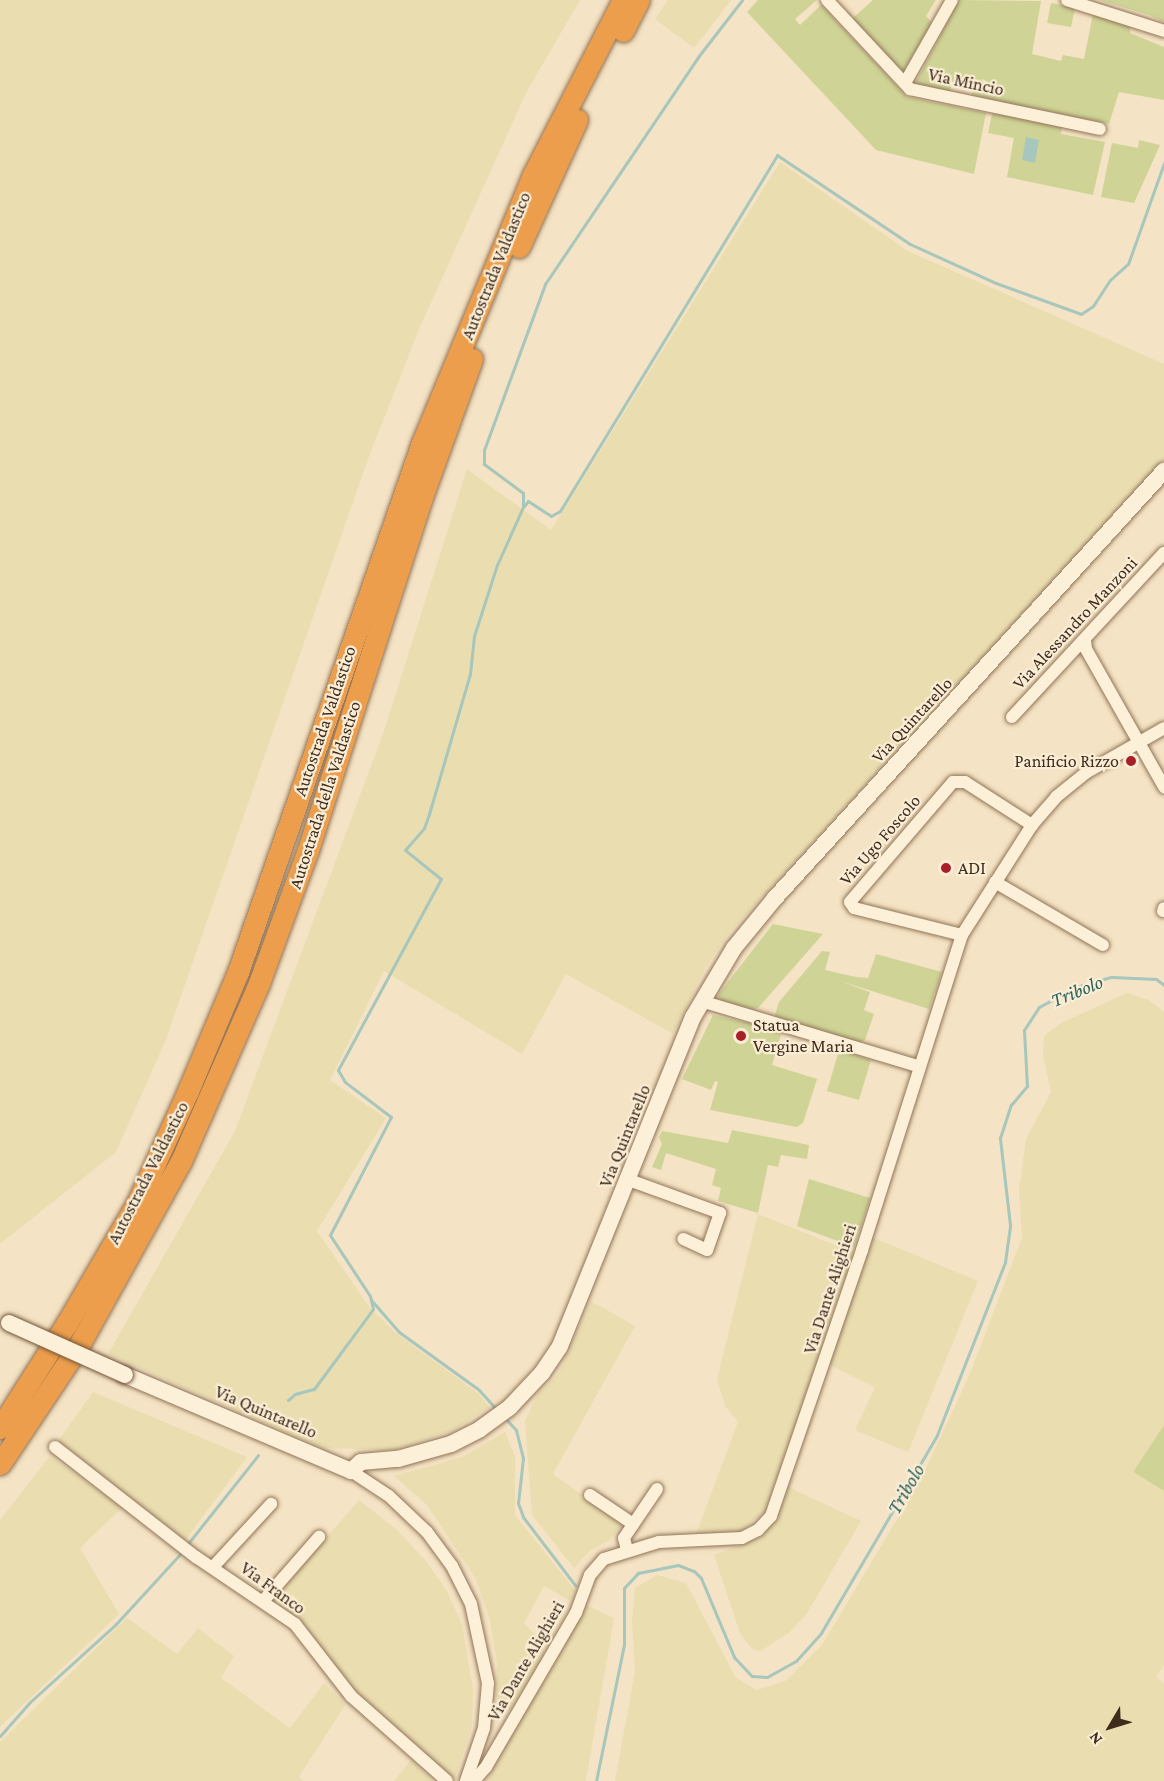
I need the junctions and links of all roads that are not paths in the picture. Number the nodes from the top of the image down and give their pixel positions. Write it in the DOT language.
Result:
graph roads {
  1 [pos="622,0"];
  2 [pos="639,0"];
  3 [pos="827,0"];
  4 [pos="952,0"];
  5 [pos="1067,0"];
  6 [pos="1164,31"];
  7 [pos="904,83"];
  8 [pos="1100,129"];
  9 [pos="1164,471"];
  10 [pos="1164,553"];
  11 [pos="1085,640"];
  12 [pos="1012,717"];
  13 [pos="1164,728"];
  14 [pos="1139,742"];
  15 [pos="1164,787"];
  16 [pos="1032,825"];
  17 [pos="995,882"];
  18 [pos="962,934"];
  19 [pos="1103,945"];
  20 [pos="701,1001"];
  21 [pos="918,1066"];
  22 [pos="629,1180"];
  23 [pos="683,1239"];
  24 [pos="5,1321"];
  25 [pos="0,1428"];
  26 [pos="55,1448"];
  27 [pos="0,1464"];
  28 [pos="351,1471"];
  29 [pos="657,1489"];
  30 [pos="590,1495"];
  31 [pos="271,1504"];
  32 [pos="633,1524"];
  33 [pos="319,1537"];
  34 [pos="627,1550"];
  35 [pos="213,1567"];
  36 [pos="264,1600"];
  37 [pos="467,1779"];
  38 [pos="447,1781"];
  1 -- 25 [label="highway, Autostrada Valdastico"];
  2 -- 27 [label="highway, Autostrada della Valdastico"];
  3 -- 7 [label="street, Via Mincio"];
  4 -- 7 [label="street"];
  5 -- 6 [label="street"];
  7 -- 8 [label="street, Via Mincio"];
  9 -- 20 [label="street, Via Quintarello"];
  10 -- 11 [label="street, Via Alessandro Manzoni"];
  11 -- 12 [label="street, Via Alessandro Manzoni"];
  11 -- 14 [label="street"];
  13 -- 14 [label="street, Via Dante Alighieri"];
  14 -- 15 [label="street"];
  14 -- 16 [label="street, Via Dante Alighieri"];
  16 -- 17 [label="street, Via Dante Alighieri"];
  16 -- 18 [label="street, Via Ugo Foscolo"];
  17 -- 18 [label="street, Via Dante Alighieri"];
  17 -- 19 [label="street"];
  18 -- 21 [label="street, Via Dante Alighieri"];
  20 -- 21 [label="street"];
  20 -- 22 [label="street, Via Quintarello"];
  21 -- 34 [label="street, Via Dante Alighieri"];
  22 -- 23 [label="street"];
  22 -- 28 [label="street, Via Quintarello"];
  24 -- 28 [label="street, Via Quintarello, bridge"];
  26 -- 35 [label="street, Via Franco"];
  28 -- 37 [label="street"];
  29 -- 32 [label="street"];
  30 -- 32 [label="street"];
  31 -- 35 [label="street"];
  32 -- 34 [label="street"];
  33 -- 36 [label="street"];
  34 -- 37 [label="street, Via Dante Alighieri"];
  35 -- 36 [label="street, Via Franco"];
  36 -- 38 [label="street, Via Franco"];
}
